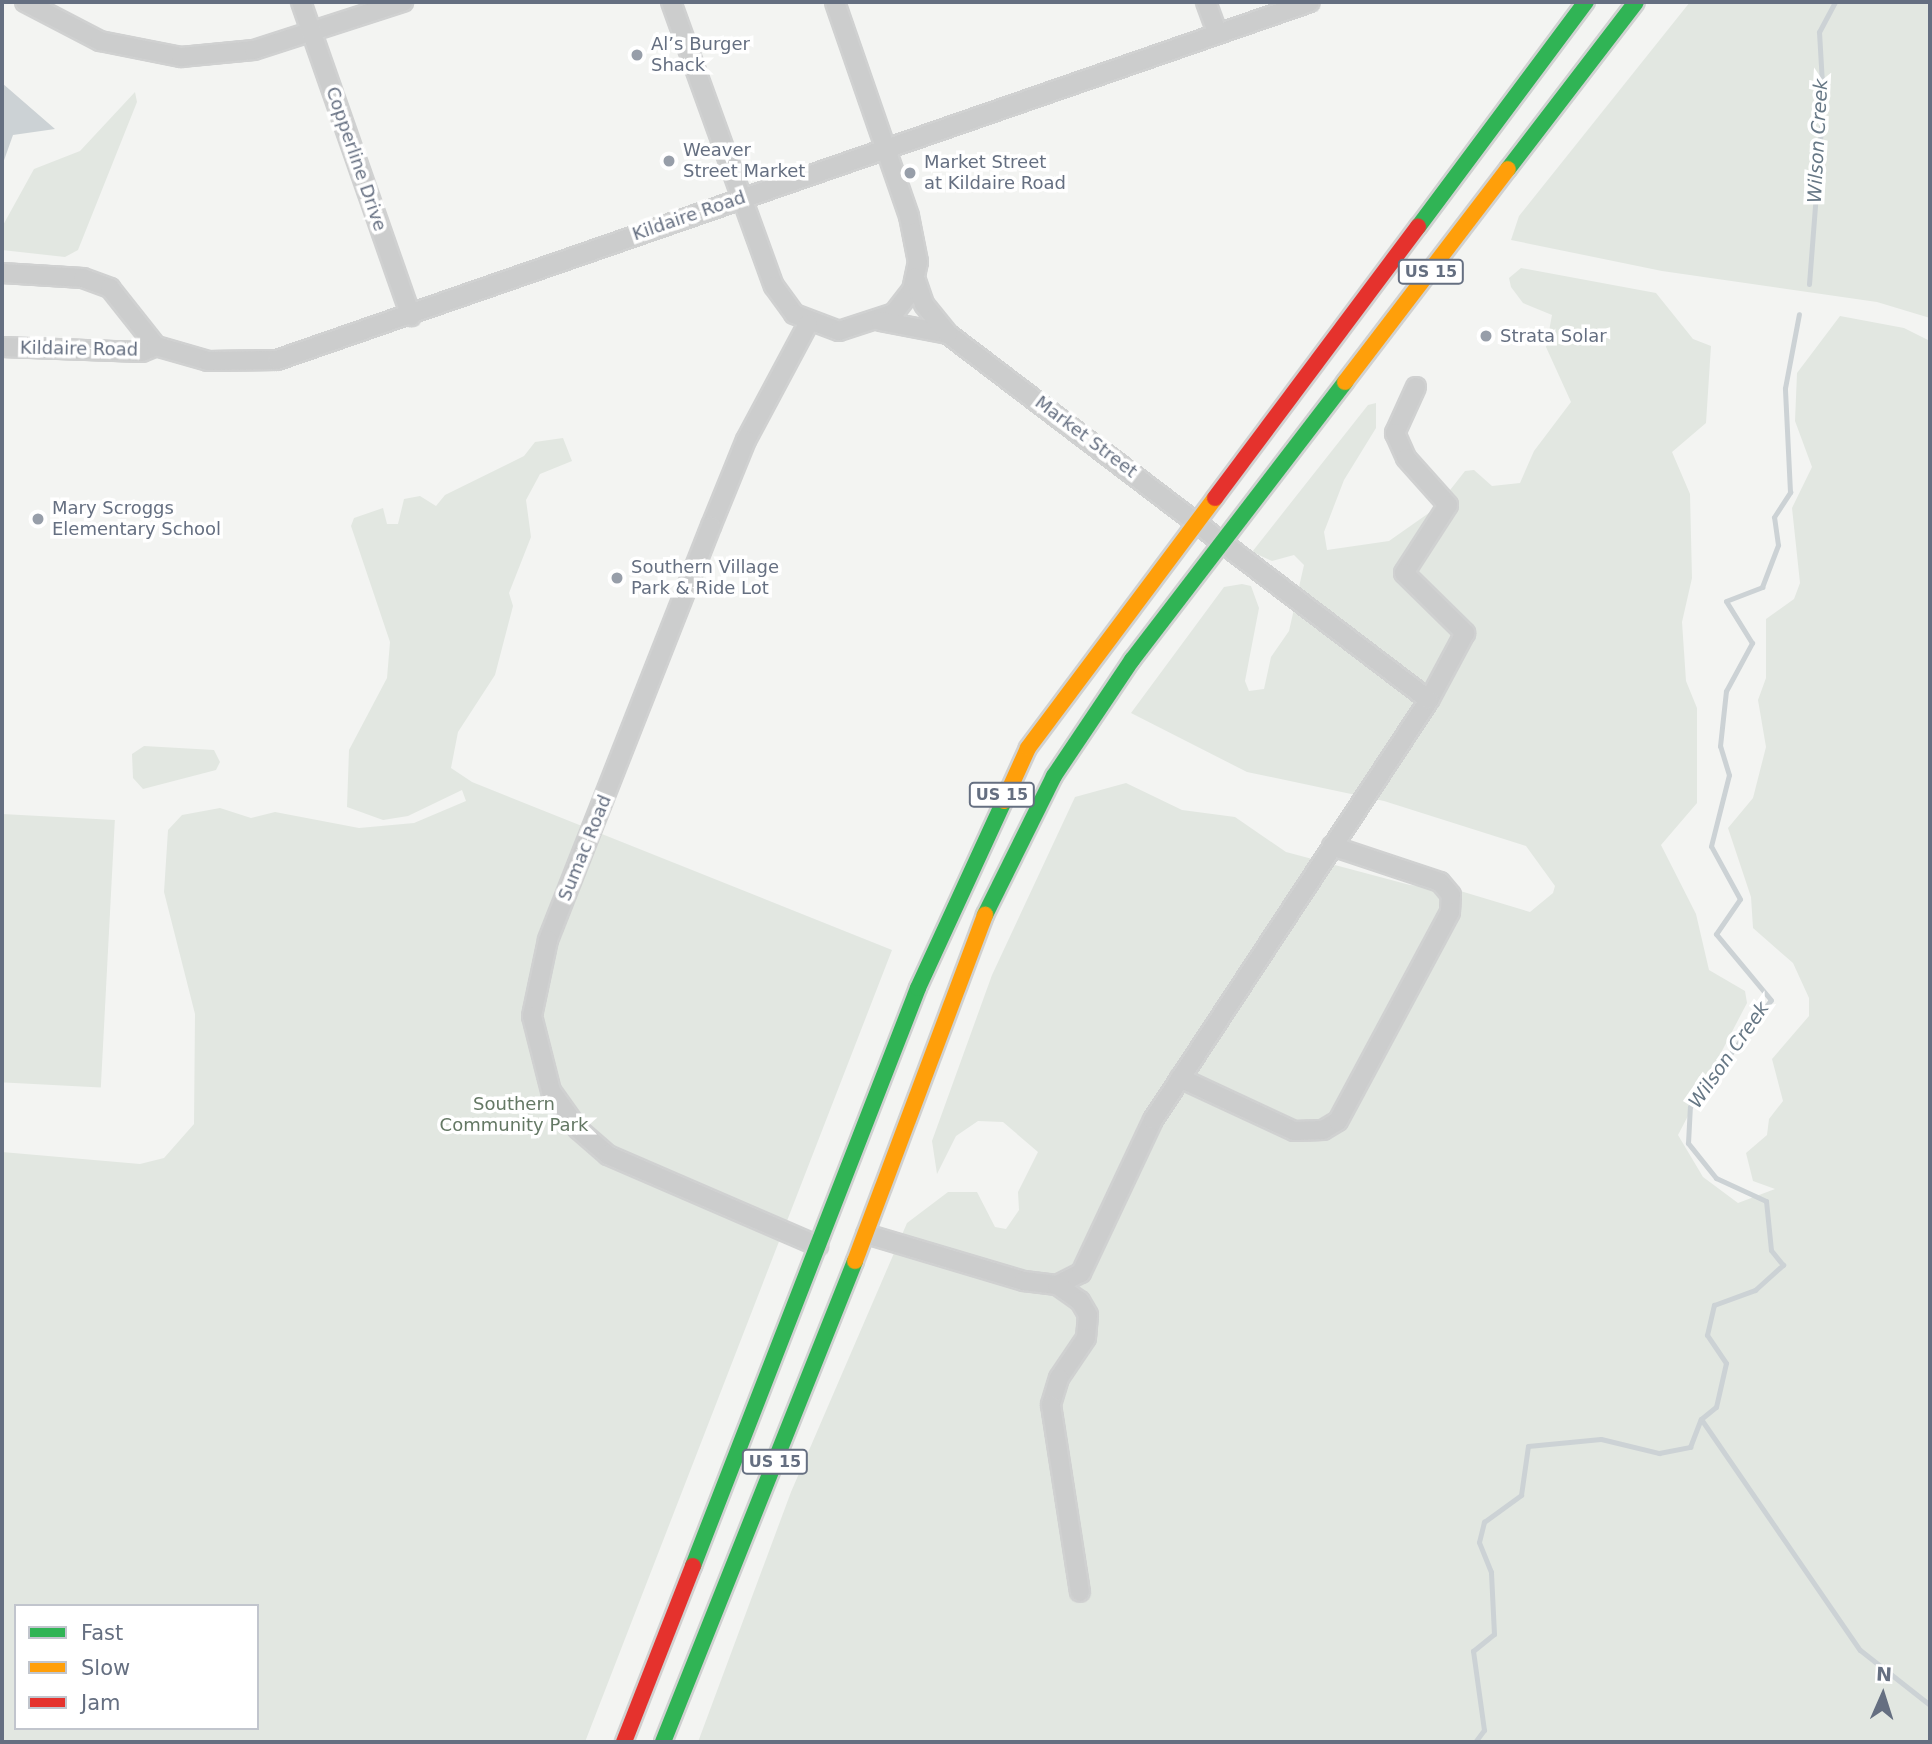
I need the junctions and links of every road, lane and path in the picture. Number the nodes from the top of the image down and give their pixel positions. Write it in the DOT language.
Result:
graph roads {
  1 [pos="25,2"];
  2 [pos="301,2"];
  3 [pos="403,2"];
  4 [pos="671,2"];
  5 [pos="835,2"];
  6 [pos="1206,2"];
  7 [pos="1310,2"];
  8 [pos="1586,2"];
  9 [pos="1636,2"];
  10 [pos="1217,32"];
  11 [pos="313,34"];
  12 [pos="887,148"];
  13 [pos="742,198"];
  14 [pos="2,273"];
  15 [pos="915,278"];
  16 [pos="411,316"];
  17 [pos="880,321"];
  18 [pos="808,324"];
  19 [pos="948,334"];
  20 [pos="2,346"];
  21 [pos="156,346"];
  22 [pos="1416,387"];
  23 [pos="1194,518"];
  24 [pos="1224,541"];
  25 [pos="1429,700"];
  26 [pos="1332,846"];
  27 [pos="1180,1078"];
  28 [pos="866,1234"];
  29 [pos="818,1246"];
  30 [pos="1057,1285"];
  31 [pos="1080,1592"];
  32 [pos="624,1742"];
  33 [pos="663,1742"];
  1 -- 11 [label="street"];
  2 -- 11 [label="street, Copperline Drive"];
  3 -- 11 [label="street"];
  4 -- 13 [label="street"];
  5 -- 12 [label="street, Market Street"];
  6 -- 10 [label="street"];
  7 -- 10 [label="street, Kildaire Road"];
  8 -- 23 [label="highway, US 15"];
  9 -- 24 [label="highway, US 15"];
  10 -- 12 [label="street, Kildaire Road"];
  11 -- 16 [label="street, Copperline Drive"];
  12 -- 13 [label="street, Kildaire Road"];
  12 -- 15 [label="street, Market Street"];
  13 -- 16 [label="street, Kildaire Road"];
  13 -- 18 [label="street"];
  14 -- 21 [label="street, Kildaire Road"];
  15 -- 17 [label="street, Market Street"];
  15 -- 19 [label="street, Market Street"];
  16 -- 21 [label="street, Kildaire Road"];
  17 -- 18 [label="street, Market Street"];
  17 -- 19 [label="street, Market Street"];
  18 -- 29 [label="street, Sumac Road"];
  19 -- 23 [label="street, Market Street"];
  20 -- 21 [label="street, Kildaire Road"];
  22 -- 25 [label="street"];
  23 -- 24 [label="street, Market Street"];
  23 -- 29 [label="highway, US 15"];
  24 -- 25 [label="street, Market Street"];
  24 -- 28 [label="highway, US 15"];
  25 -- 26 [label="street"];
  26 -- 27 [label="street"];
  26 -- 27 [label="street"];
  27 -- 30 [label="street"];
  28 -- 30 [label="street"];
  28 -- 33 [label="highway, US 15"];
  29 -- 32 [label="highway, US 15"];
  30 -- 31 [label="street"];
}
